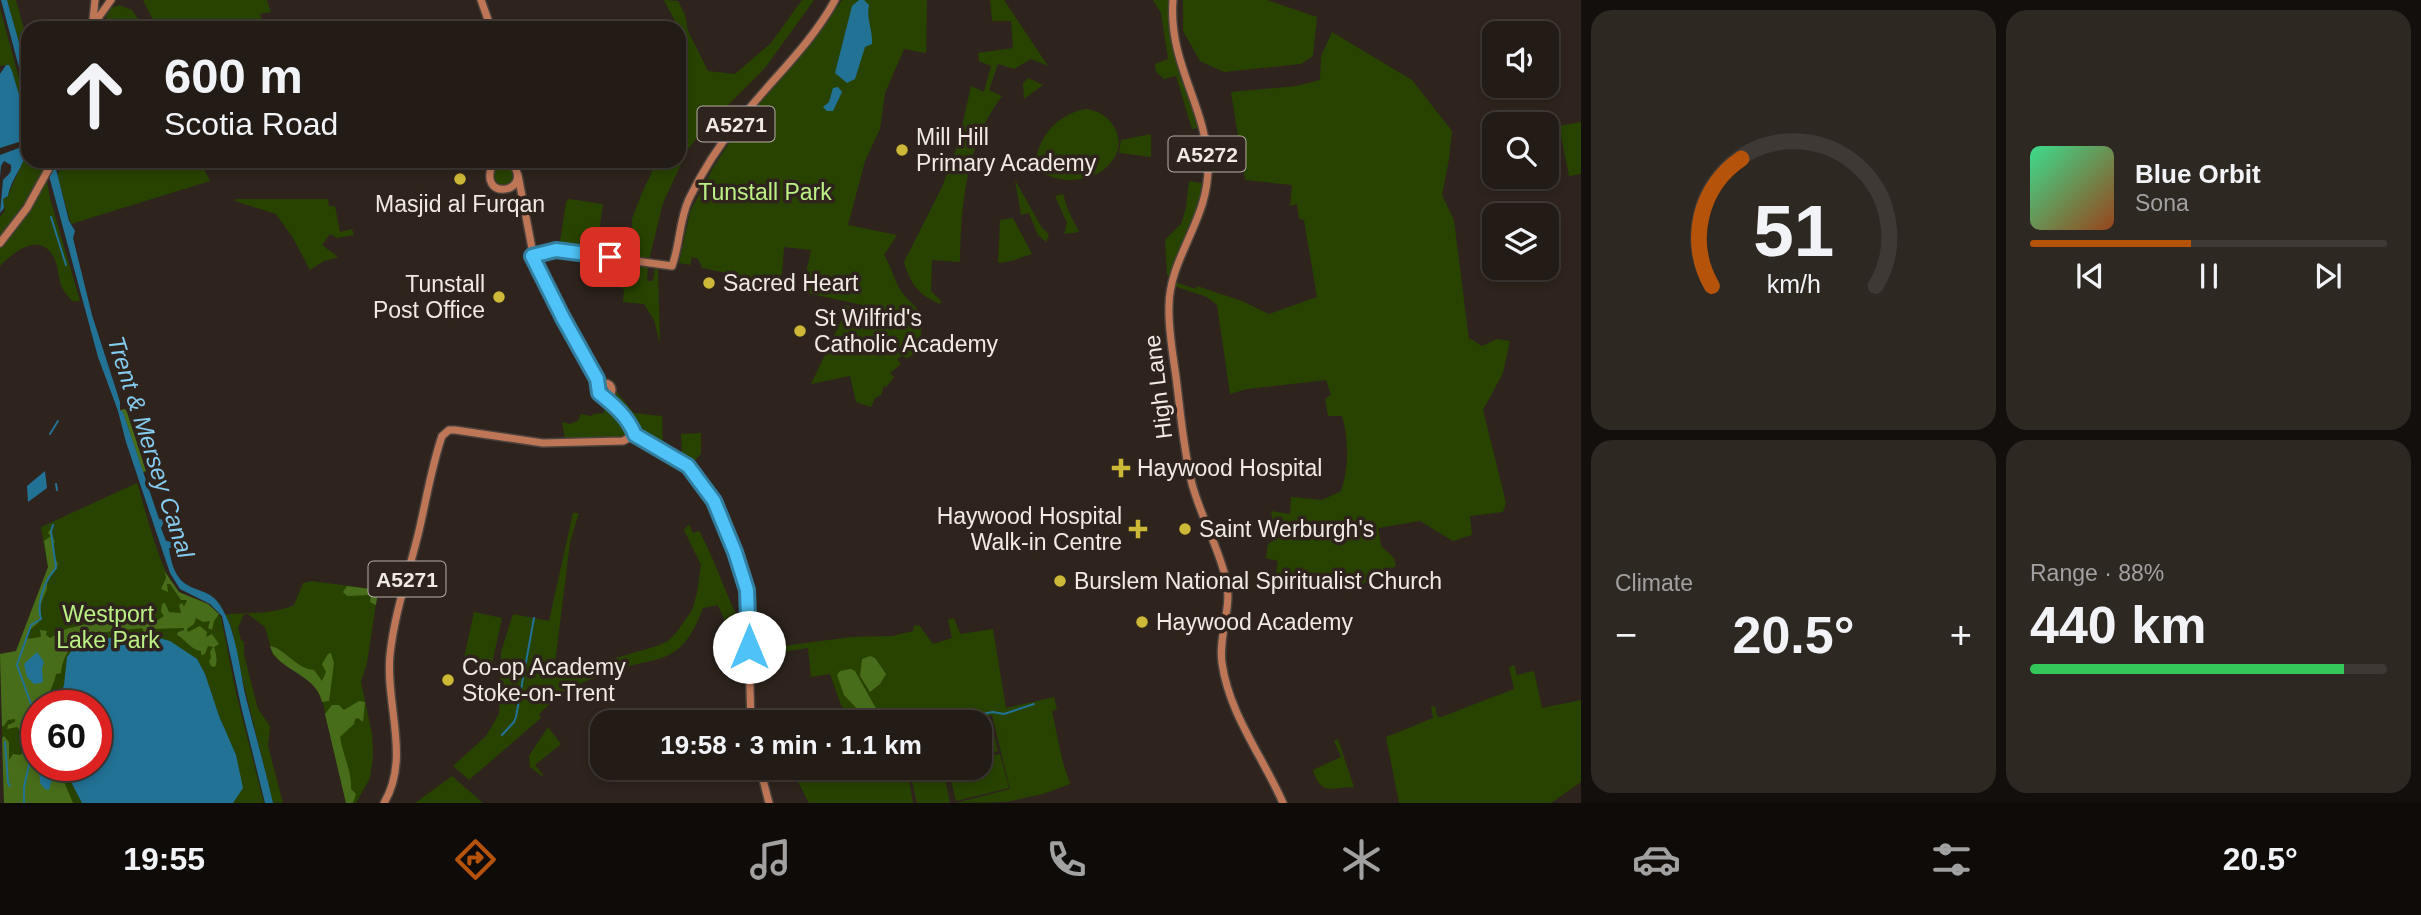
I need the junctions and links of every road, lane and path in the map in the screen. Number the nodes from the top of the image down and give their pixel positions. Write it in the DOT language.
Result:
graph roads {
  1 [pos="95,0"];
  2 [pos="108,0"];
  3 [pos="481,0"];
  4 [pos="835,0"];
  5 [pos="1174,0"];
  6 [pos="93,21"];
  7 [pos="96,21"];
  8 [pos="488,21"];
  9 [pos="50,168"];
  10 [pos="492,168"];
  11 [pos="514,168"];
  12 [pos="518,175"];
  13 [pos="507,190"];
  14 [pos="523,202"];
  15 [pos="0,243"];
  16 [pos="532,256"];
  17 [pos="603,386"];
  18 [pos="608,395"];
  19 [pos="635,435"];
  20 [pos="751,710"];
  21 [pos="764,780"];
  22 [pos="384,803"];
  23 [pos="769,803"];
  24 [pos="1283,803"];
  1 -- 6 [label="main road"];
  2 -- 7 [label="main road"];
  3 -- 8 [label="main road"];
  4 -- 16 [label="main road, A5271"];
  5 -- 24 [label="main road, High Lane / A5272"];
  9 -- 15 [label="main road"];
  10 -- 13 [label="main road"];
  11 -- 12 [label="main road"];
  12 -- 13 [label="main road"];
  12 -- 14 [label="main road"];
  13 -- 14 [label="main road"];
  14 -- 16 [label="main road"];
  16 -- 17 [label="main road"];
  17 -- 18 [label="main road"];
  17 -- 18 [label="main road"];
  18 -- 19 [label="main road"];
  19 -- 20 [label="main road"];
  19 -- 22 [label="main road, A5271"];
  21 -- 23 [label="main road"];
}
